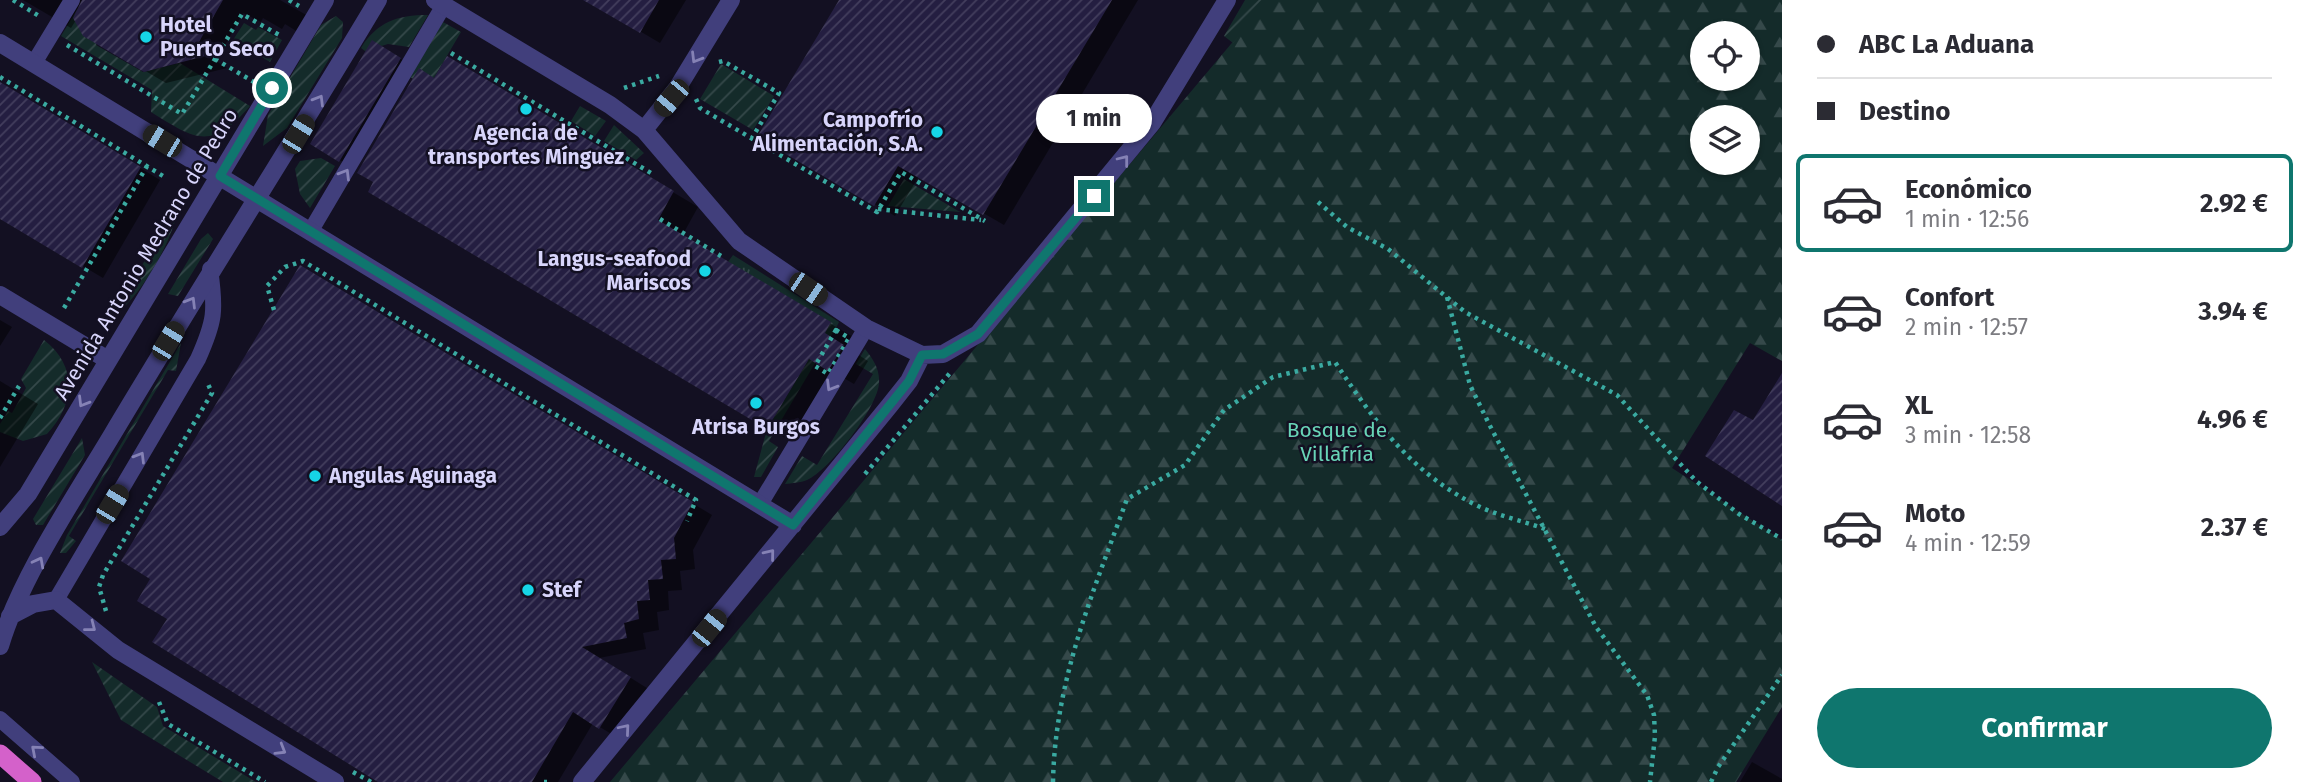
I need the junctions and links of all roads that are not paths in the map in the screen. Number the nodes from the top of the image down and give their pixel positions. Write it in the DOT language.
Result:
graph roads {
  1 [pos="72,0"];
  2 [pos="325,0"];
  3 [pos="379,0"];
  4 [pos="731,0"];
  5 [pos="1227,0"];
  6 [pos="440,3"];
  7 [pos="0,43"];
  8 [pos="34,63"];
  9 [pos="645,130"];
  10 [pos="220,176"];
  11 [pos="258,200"];
  12 [pos="310,232"];
  13 [pos="210,270"];
  14 [pos="0,295"];
  15 [pos="866,328"];
  16 [pos="922,355"];
  17 [pos="108,360"];
  18 [pos="760,504"];
  19 [pos="793,525"];
  20 [pos="0,527"];
  21 [pos="55,600"];
  22 [pos="10,615"];
  23 [pos="0,646"];
  24 [pos="0,719"];
  25 [pos="0,754"];
  26 [pos="32,782"];
  27 [pos="72,782"];
  28 [pos="335,782"];
  29 [pos="582,782"];
  1 -- 8 [label="lane"];
  2 -- 10 [label="street, Avenida Antonio Medrano de Pedro"];
  11 -- 3 [label="street, one-way"];
  4 -- 9 [label="street, one-way"];
  16 -- 5 [label="street, one-way"];
  6 -- 9 [label="street"];
  12 -- 6 [label="lane, one-way"];
  7 -- 8 [label="street"];
  8 -- 10 [label="street"];
  9 -- 15 [label="street"];
  10 -- 11 [label="street"];
  10 -- 17 [label="street, Avenida Antonio Medrano de Pedro"];
  11 -- 12 [label="street"];
  11 -- 13 [label="street"];
  12 -- 18 [label="street"];
  21 -- 13 [label="lane, one-way"];
  22 -- 13 [label="street, one-way"];
  14 -- 17 [label="street"];
  15 -- 16 [label="street"];
  15 -- 18 [label="lane, one-way"];
  16 -- 19 [label="street"];
  17 -- 20 [label="street, Avenida Antonio Medrano de Pedro, one-way"];
  18 -- 19 [label="street"];
  29 -- 19 [label="street, one-way"];
  21 -- 22 [label="street"];
  21 -- 28 [label="street, one-way"];
  22 -- 23 [label="street"];
  27 -- 24 [label="lane, one-way"];
  25 -- 26 [label="highway"];
}
